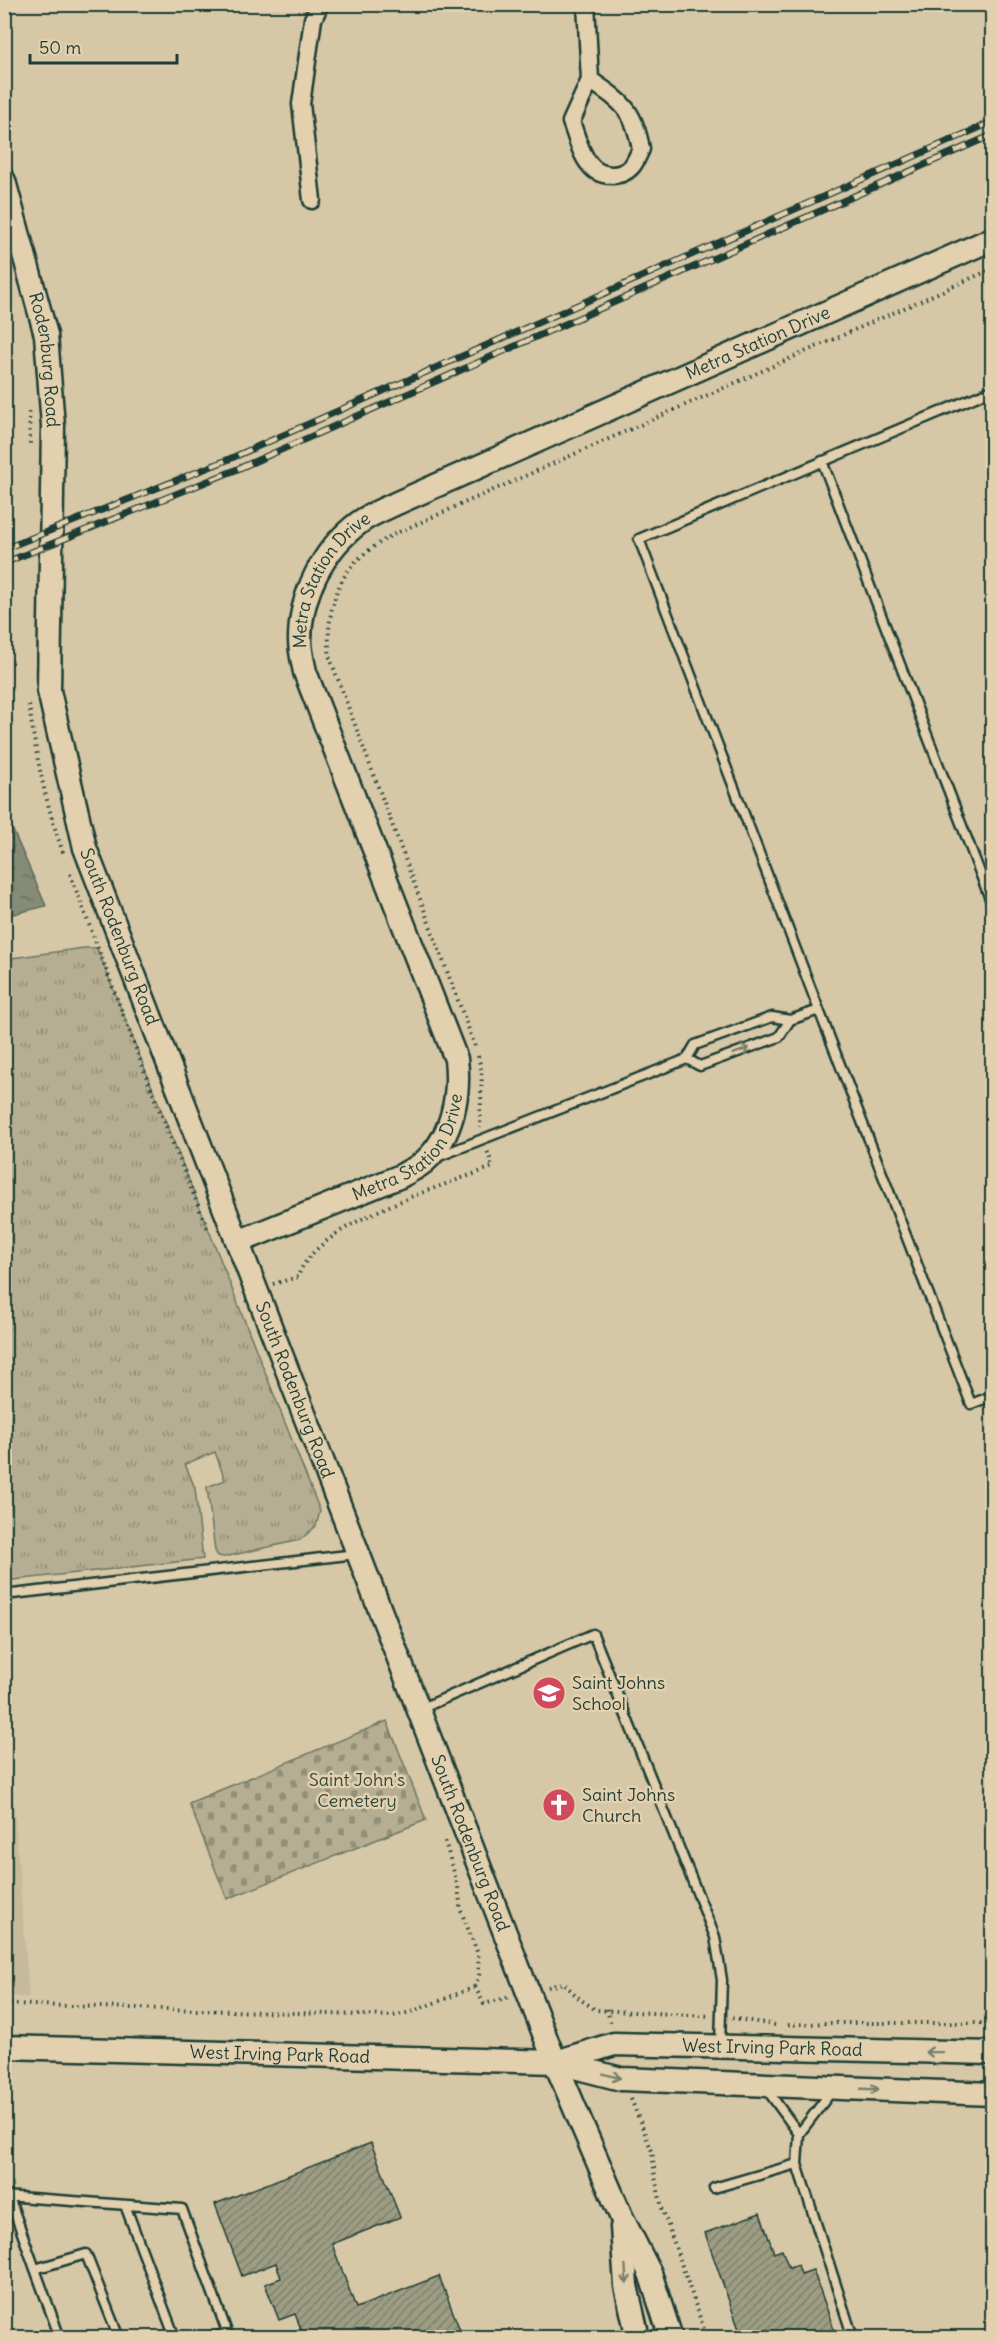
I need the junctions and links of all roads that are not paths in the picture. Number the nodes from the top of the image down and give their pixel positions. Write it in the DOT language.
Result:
graph roads {
  1 [pos="320,4"];
  2 [pos="586,4"];
  3 [pos="590,80"];
  4 [pos="4,181"];
  5 [pos="312,200"];
  6 [pos="993,239"];
  7 [pos="993,390"];
  8 [pos="822,461"];
  9 [pos="52,544"];
  10 [pos="993,904"];
  11 [pos="819,1010"];
  12 [pos="790,1020"];
  13 [pos="687,1059"];
  14 [pos="425,1161"];
  15 [pos="238,1242"];
  16 [pos="993,1396"];
  17 [pos="359,1554"];
  18 [pos="4,1595"];
  19 [pos="419,1709"];
  20 [pos="720,2046"];
  21 [pos="4,2047"];
  22 [pos="993,2053"];
  23 [pos="555,2062"];
  24 [pos="763,2085"];
  25 [pos="834,2088"];
  26 [pos="993,2094"];
  27 [pos="799,2134"];
  28 [pos="797,2164"];
  29 [pos="714,2188"];
  30 [pos="7,2197"];
  31 [pos="125,2205"];
  32 [pos="621,2216"];
  33 [pos="35,2269"];
  34 [pos="60,2337"];
  35 [pos="119,2337"];
  36 [pos="175,2337"];
  37 [pos="213,2337"];
  38 [pos="638,2337"];
  39 [pos="671,2337"];
  40 [pos="853,2337"];
  1 -- 5 [label="street"];
  2 -- 3 [label="street"];
  3 -- 3 [label="street"];
  4 -- 9 [label="street, Rodenburg Road"];
  6 -- 14 [label="street, Metra Station Drive"];
  7 -- 8 [label="lane"];
  8 -- 10 [label="lane"];
  8 -- 11 [label="lane"];
  9 -- 15 [label="street, South Rodenburg Road"];
  11 -- 12 [label="lane"];
  11 -- 16 [label="lane"];
  12 -- 13 [label="lane"];
  13 -- 12 [label="lane, one-way"];
  13 -- 14 [label="lane"];
  14 -- 15 [label="street, Metra Station Drive"];
  15 -- 17 [label="street, South Rodenburg Road"];
  17 -- 18 [label="lane"];
  17 -- 19 [label="street, South Rodenburg Road"];
  19 -- 20 [label="lane"];
  19 -- 23 [label="street, South Rodenburg Road"];
  22 -- 20 [label="street, West Irving Park Road, one-way"];
  20 -- 23 [label="street, West Irving Park Road"];
  21 -- 23 [label="street, West Irving Park Road"];
  23 -- 24 [label="street, West Irving Park Road, one-way"];
  23 -- 32 [label="street, South Rodenburg Road"];
  24 -- 25 [label="street, West Irving Park Road"];
  24 -- 27 [label="lane"];
  25 -- 26 [label="street, West Irving Park Road, one-way"];
  25 -- 27 [label="lane"];
  27 -- 28 [label="lane"];
  28 -- 29 [label="lane"];
  28 -- 40 [label="lane"];
  30 -- 31 [label="lane"];
  30 -- 33 [label="lane"];
  31 -- 36 [label="lane"];
  31 -- 37 [label="lane"];
  32 -- 38 [label="street, South Rodenburg Road, one-way"];
  32 -- 39 [label="street, South Rodenburg Road"];
  33 -- 34 [label="lane"];
  33 -- 35 [label="lane"];
}
